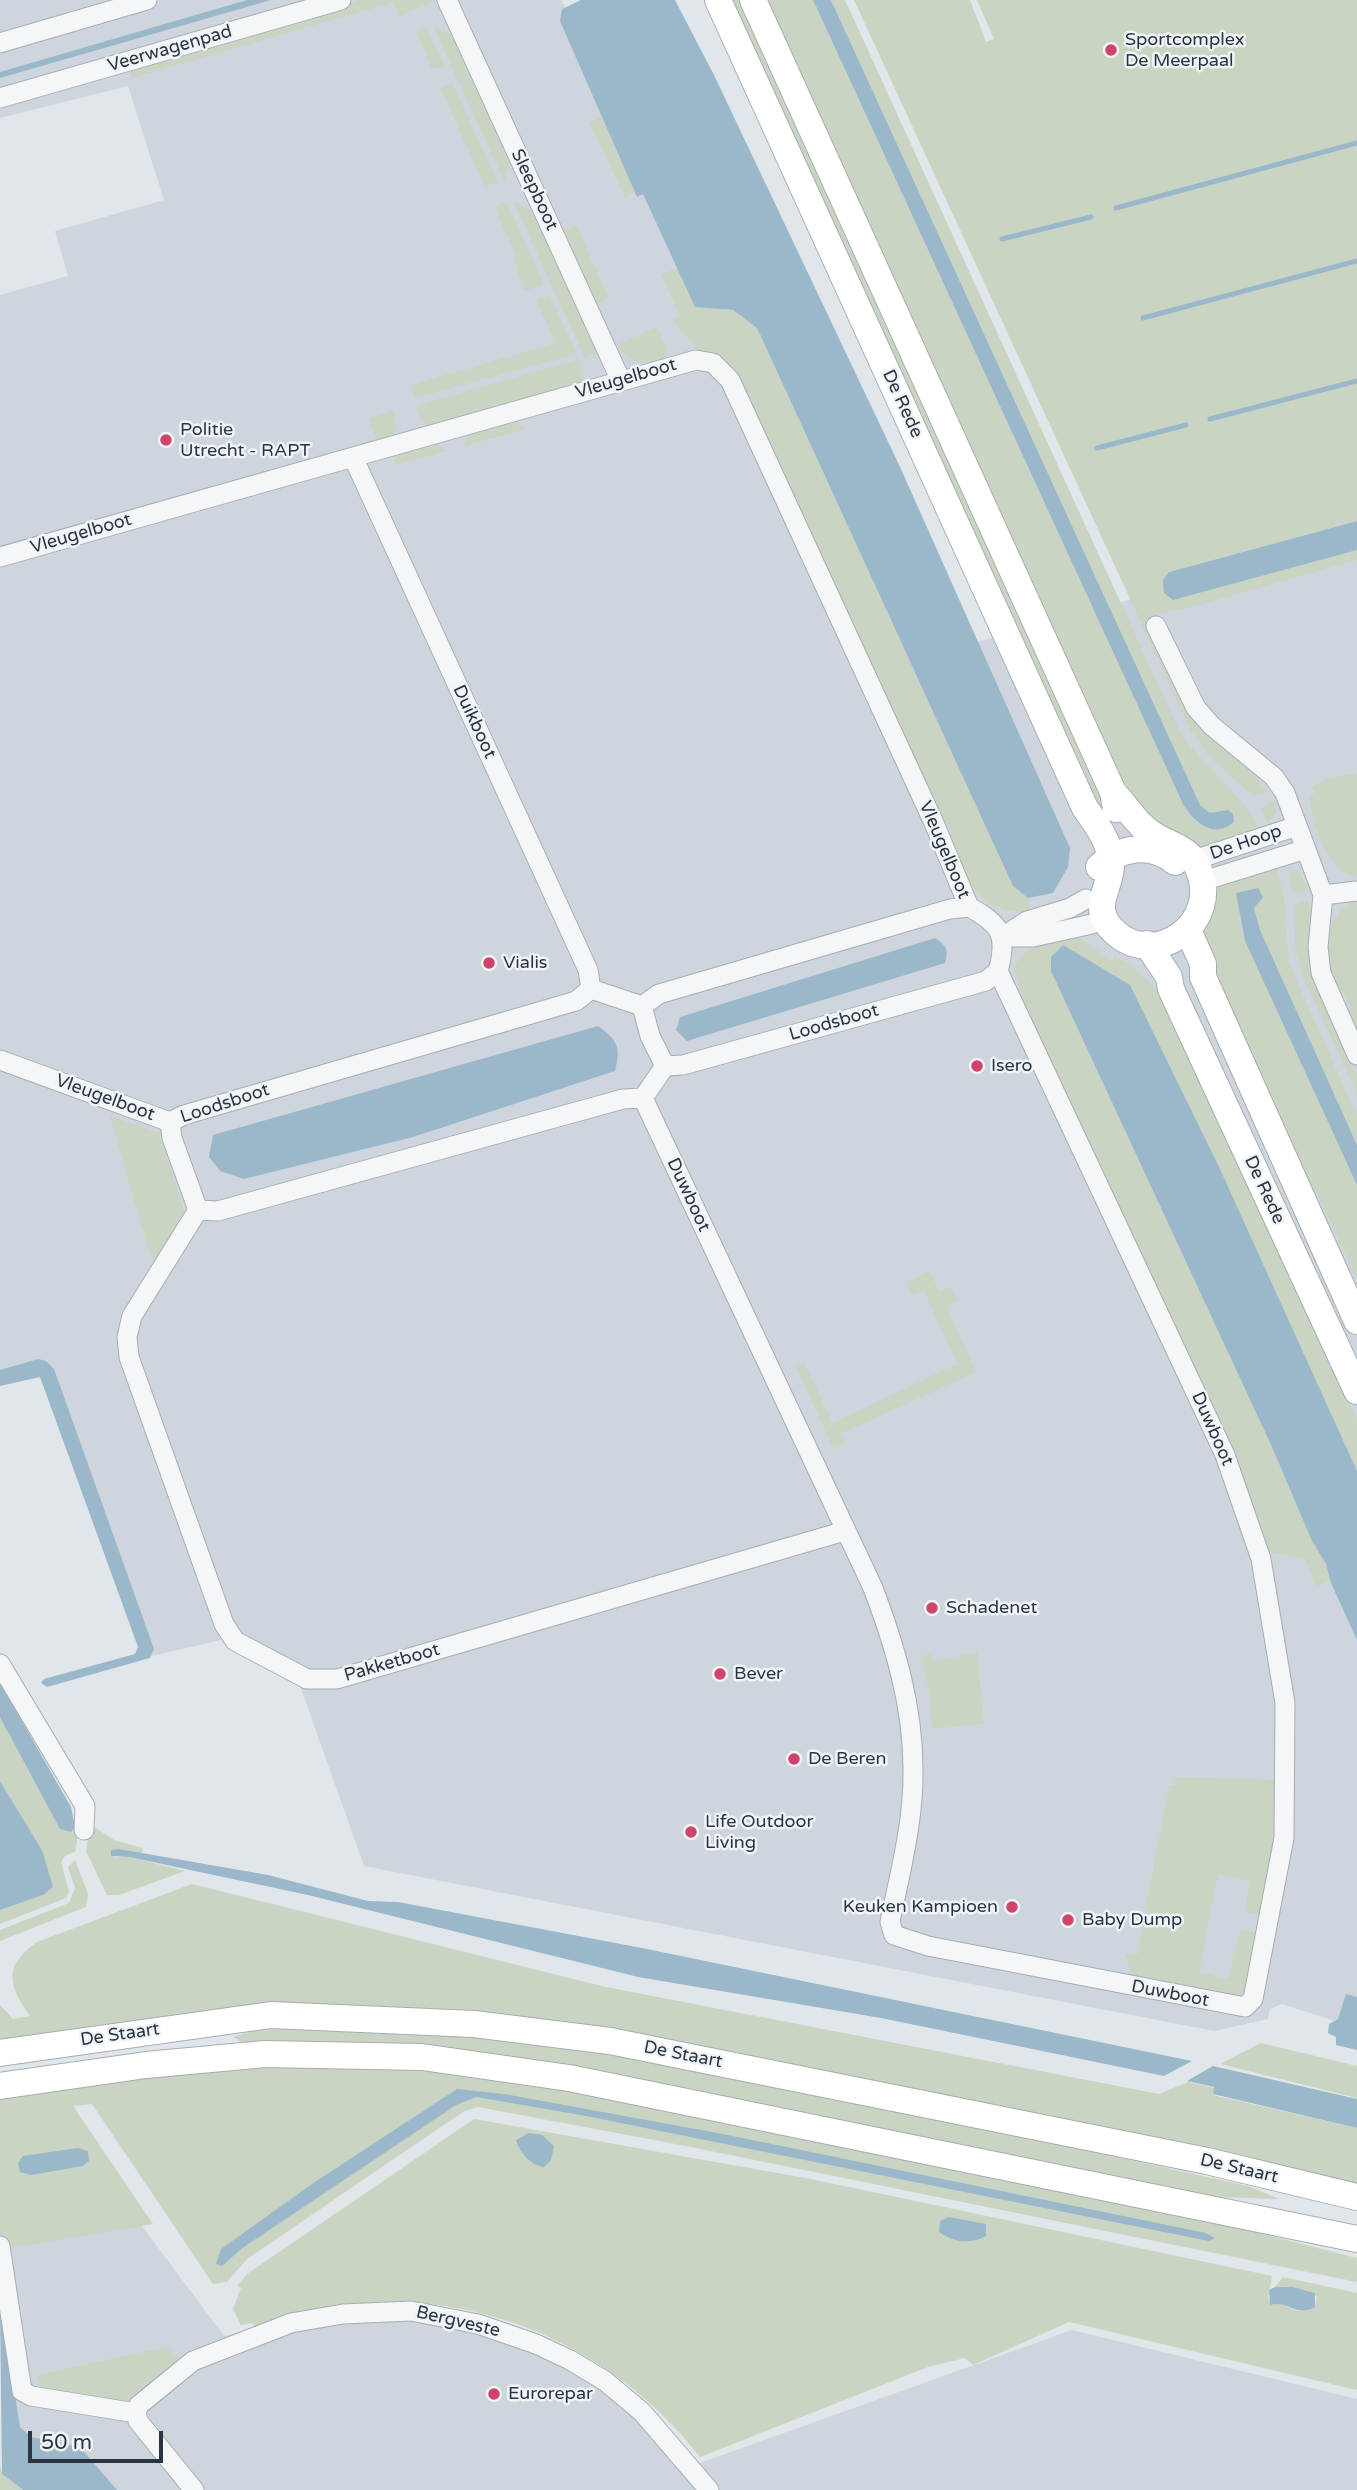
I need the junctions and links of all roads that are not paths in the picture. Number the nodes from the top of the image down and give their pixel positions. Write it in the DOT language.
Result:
graph roads {
  1 [pos="147,0"];
  2 [pos="341,0"];
  3 [pos="447,0"];
  4 [pos="718,0"];
  5 [pos="753,0"];
  6 [pos="2,37"];
  7 [pos="0,98"];
  8 [pos="621,381"];
  9 [pos="353,457"];
  10 [pos="0,557"];
  11 [pos="1156,626"];
  12 [pos="1297,826"];
  13 [pos="1146,841"];
  14 [pos="1306,849"];
  15 [pos="1105,861"];
  16 [pos="1191,868"];
  17 [pos="1357,891"];
  18 [pos="1323,895"];
  19 [pos="969,907"];
  20 [pos="1095,915"];
  21 [pos="1183,934"];
  22 [pos="1003,937"];
  23 [pos="1142,951"];
  24 [pos="998,971"];
  25 [pos="591,989"];
  26 [pos="642,1006"];
  27 [pos="1357,1055"];
  28 [pos="0,1060"];
  29 [pos="665,1066"];
  30 [pos="643,1098"];
  31 [pos="170,1122"];
  32 [pos="198,1210"];
  33 [pos="1357,1321"];
  34 [pos="1357,1391"];
  35 [pos="845,1531"];
  36 [pos="0,1664"];
  37 [pos="83,1830"];
  38 [pos="0,2053"];
  39 [pos="0,2085"];
  40 [pos="1357,2197"];
  41 [pos="1357,2239"];
  42 [pos="1,2246"];
  43 [pos="136,2413"];
  44 [pos="194,2490"];
  45 [pos="709,2490"];
  1 -- 6 [label="street"];
  2 -- 7 [label="street, Veerwagenpad"];
  3 -- 8 [label="street, Sleepboot"];
  4 -- 15 [label="main road, De Rede"];
  5 -- 13 [label="main road, De Rede"];
  8 -- 9 [label="street, Vleugelboot"];
  8 -- 19 [label="street, Vleugelboot"];
  9 -- 10 [label="street, Vleugelboot"];
  9 -- 25 [label="street, Duikboot"];
  11 -- 12 [label="street"];
  12 -- 14 [label="street"];
  12 -- 16 [label="street, De Hoop"];
  13 -- 15 [label="main road"];
  13 -- 16 [label="main road"];
  14 -- 16 [label="street, De Hoop"];
  14 -- 18 [label="street"];
  15 -- 20 [label="main road"];
  16 -- 21 [label="main road"];
  17 -- 18 [label="street"];
  18 -- 27 [label="street"];
  19 -- 22 [label="street"];
  19 -- 26 [label="street"];
  20 -- 22 [label="street"];
  20 -- 23 [label="main road"];
  21 -- 23 [label="main road"];
  21 -- 33 [label="main road, De Rede"];
  22 -- 24 [label="street"];
  23 -- 34 [label="main road, De Rede"];
  24 -- 29 [label="street, Loodsboot"];
  24 -- 35 [label="street, Duwboot"];
  25 -- 26 [label="street"];
  25 -- 31 [label="street, Loodsboot"];
  26 -- 29 [label="street"];
  28 -- 31 [label="street, Vleugelboot"];
  29 -- 30 [label="street"];
  30 -- 32 [label="street"];
  30 -- 35 [label="street, Duwboot"];
  31 -- 32 [label="street, Loodsboot"];
  32 -- 35 [label="street, Pakketboot"];
  36 -- 37 [label="street"];
  38 -- 40 [label="main road, De Staart"];
  39 -- 41 [label="main road, De Staart"];
  42 -- 43 [label="street"];
  43 -- 44 [label="street"];
  43 -- 45 [label="street, Bergveste"];
}
